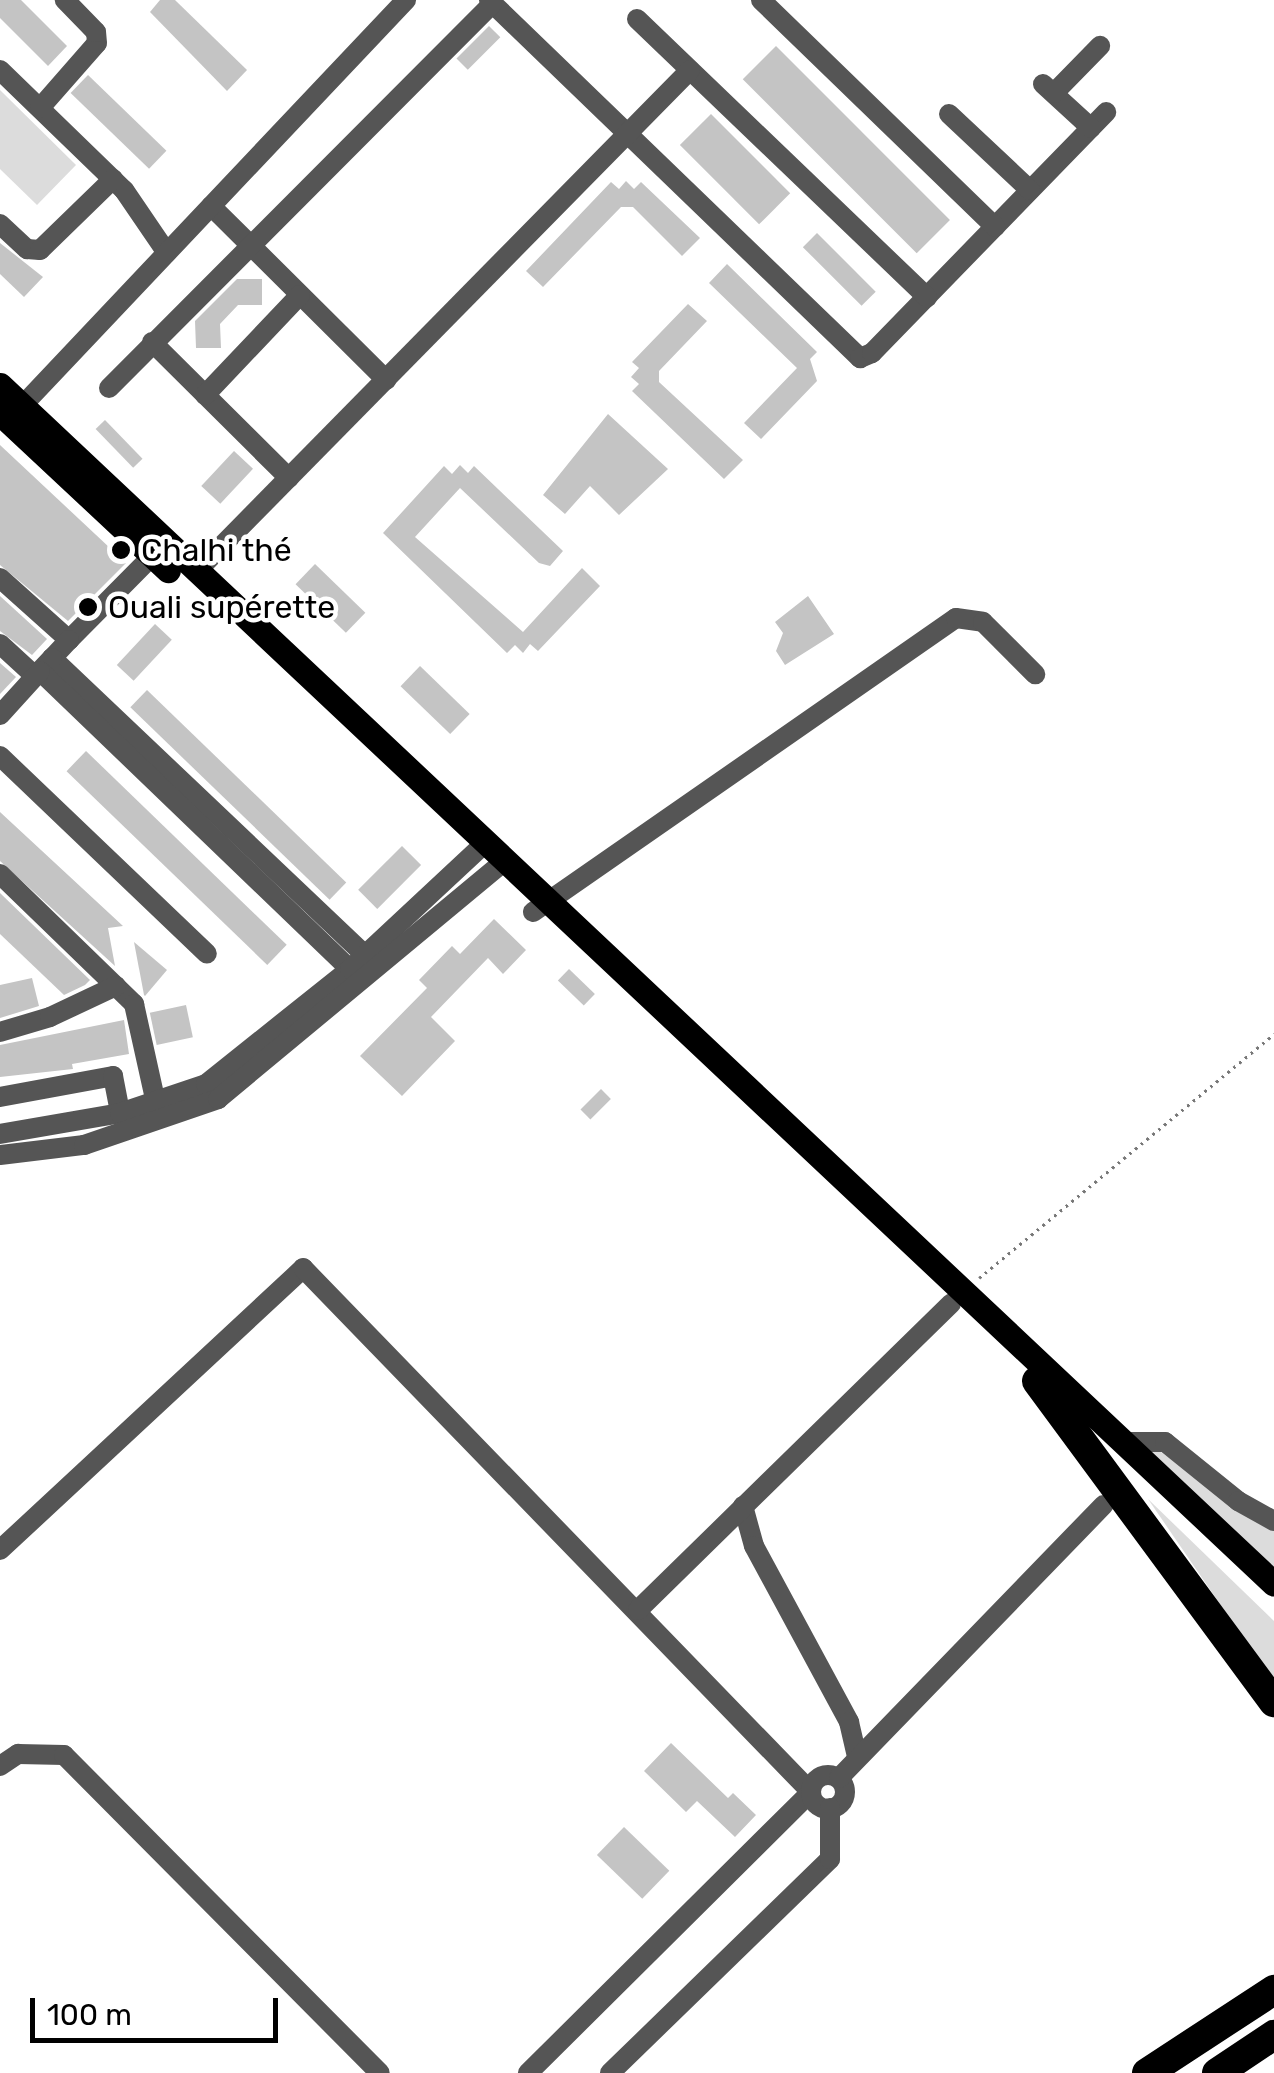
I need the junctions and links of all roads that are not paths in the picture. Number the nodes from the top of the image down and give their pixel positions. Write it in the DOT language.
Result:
graph roads {
  1 [pos="66,0"];
  2 [pos="406,0"];
  3 [pos="761,0"];
  4 [pos="490,2"];
  5 [pos="637,19"];
  6 [pos="1100,46"];
  7 [pos="0,70"];
  8 [pos="690,70"];
  9 [pos="40,108"];
  10 [pos="1106,112"];
  11 [pos="949,114"];
  12 [pos="1091,128"];
  13 [pos="626,134"];
  14 [pos="113,178"];
  15 [pos="1030,190"];
  16 [pos="211,206"];
  17 [pos="0,224"];
  18 [pos="994,227"];
  19 [pos="251,246"];
  20 [pos="167,253"];
  21 [pos="300,294"];
  22 [pos="927,297"];
  23 [pos="152,342"];
  24 [pos="386,380"];
  25 [pos="0,385"];
  26 [pos="109,388"];
  27 [pos="205,394"];
  28 [pos="11,409"];
  29 [pos="289,478"];
  30 [pos="153,556"];
  31 [pos="196,572"];
  32 [pos="0,578"];
  33 [pos="69,640"];
  34 [pos="0,644"];
  35 [pos="42,668"];
  36 [pos="1036,674"];
  37 [pos="0,714"];
  38 [pos="0,756"];
  39 [pos="488,858"];
  40 [pos="0,874"];
  41 [pos="538,906"];
  42 [pos="207,954"];
  43 [pos="358,962"];
  44 [pos="116,986"];
  45 [pos="0,1032"];
  46 [pos="0,1097"];
  47 [pos="156,1103"];
  48 [pos="120,1113"];
  49 [pos="0,1134"];
  50 [pos="0,1155"];
  51 [pos="957,1297"];
  52 [pos="1037,1381"];
  53 [pos="1121,1442"];
  54 [pos="1104,1505"];
  55 [pos="743,1506"];
  56 [pos="1274,1521"];
  57 [pos="0,1550"];
  58 [pos="1274,1584"];
  59 [pos="1274,1598"];
  60 [pos="638,1610"];
  61 [pos="1274,1702"];
  62 [pos="856,1757"];
  63 [pos="0,1766"];
  64 [pos="839,1778"];
  65 [pos="811,1792"];
  66 [pos="830,1808"];
  67 [pos="1271,1991"];
  68 [pos="1274,2036"];
  69 [pos="380,2073"];
  70 [pos="528,2073"];
  71 [pos="610,2073"];
  72 [pos="1147,2073"];
  73 [pos="1217,2073"];
  1 -- 9 [label="street"];
  2 -- 16 [label="street"];
  3 -- 18 [label="street"];
  4 -- 13 [label="street"];
  4 -- 19 [label="street"];
  5 -- 8 [label="street"];
  6 -- 12 [label="street"];
  7 -- 9 [label="street"];
  8 -- 13 [label="street"];
  8 -- 22 [label="street"];
  9 -- 14 [label="street"];
  10 -- 12 [label="street"];
  11 -- 15 [label="street"];
  12 -- 15 [label="street"];
  13 -- 22 [label="street"];
  13 -- 24 [label="street"];
  14 -- 17 [label="street"];
  14 -- 20 [label="street"];
  15 -- 18 [label="street"];
  16 -- 19 [label="street"];
  16 -- 20 [label="street"];
  18 -- 22 [label="street"];
  19 -- 21 [label="street"];
  19 -- 23 [label="street"];
  20 -- 28 [label="street"];
  21 -- 24 [label="street"];
  21 -- 27 [label="street"];
  23 -- 26 [label="street"];
  23 -- 27 [label="street"];
  24 -- 29 [label="street"];
  25 -- 28 [label="main road"];
  27 -- 29 [label="street"];
  28 -- 30 [label="main road"];
  28 -- 31 [label="main road"];
  29 -- 31 [label="street"];
  30 -- 33 [label="street"];
  30 -- 39 [label="main road"];
  31 -- 39 [label="main road"];
  32 -- 33 [label="street"];
  33 -- 35 [label="street"];
  34 -- 35 [label="street"];
  35 -- 37 [label="street"];
  35 -- 43 [label="street"];
  36 -- 41 [label="street"];
  38 -- 42 [label="street"];
  39 -- 41 [label="main road"];
  39 -- 43 [label="street"];
  39 -- 50 [label="street"];
  40 -- 44 [label="street"];
  41 -- 51 [label="main road"];
  43 -- 47 [label="street"];
  44 -- 45 [label="street"];
  44 -- 47 [label="street"];
  46 -- 48 [label="street"];
  47 -- 48 [label="street"];
  48 -- 49 [label="street"];
  51 -- 52 [label="main road"];
  51 -- 53 [label="main road"];
  51 -- 55 [label="street"];
  52 -- 59 [label="main road"];
  52 -- 61 [label="highway"];
  53 -- 56 [label="street"];
  53 -- 58 [label="main road"];
  54 -- 62 [label="street"];
  55 -- 60 [label="street"];
  55 -- 62 [label="street"];
  57 -- 60 [label="street"];
  60 -- 65 [label="street"];
  62 -- 64 [label="street"];
  63 -- 69 [label="street"];
  64 -- 65 [label="street"];
  64 -- 66 [label="street"];
  65 -- 66 [label="street"];
  65 -- 70 [label="street"];
  66 -- 71 [label="street"];
  67 -- 72 [label="highway"];
  68 -- 73 [label="highway"];
}
